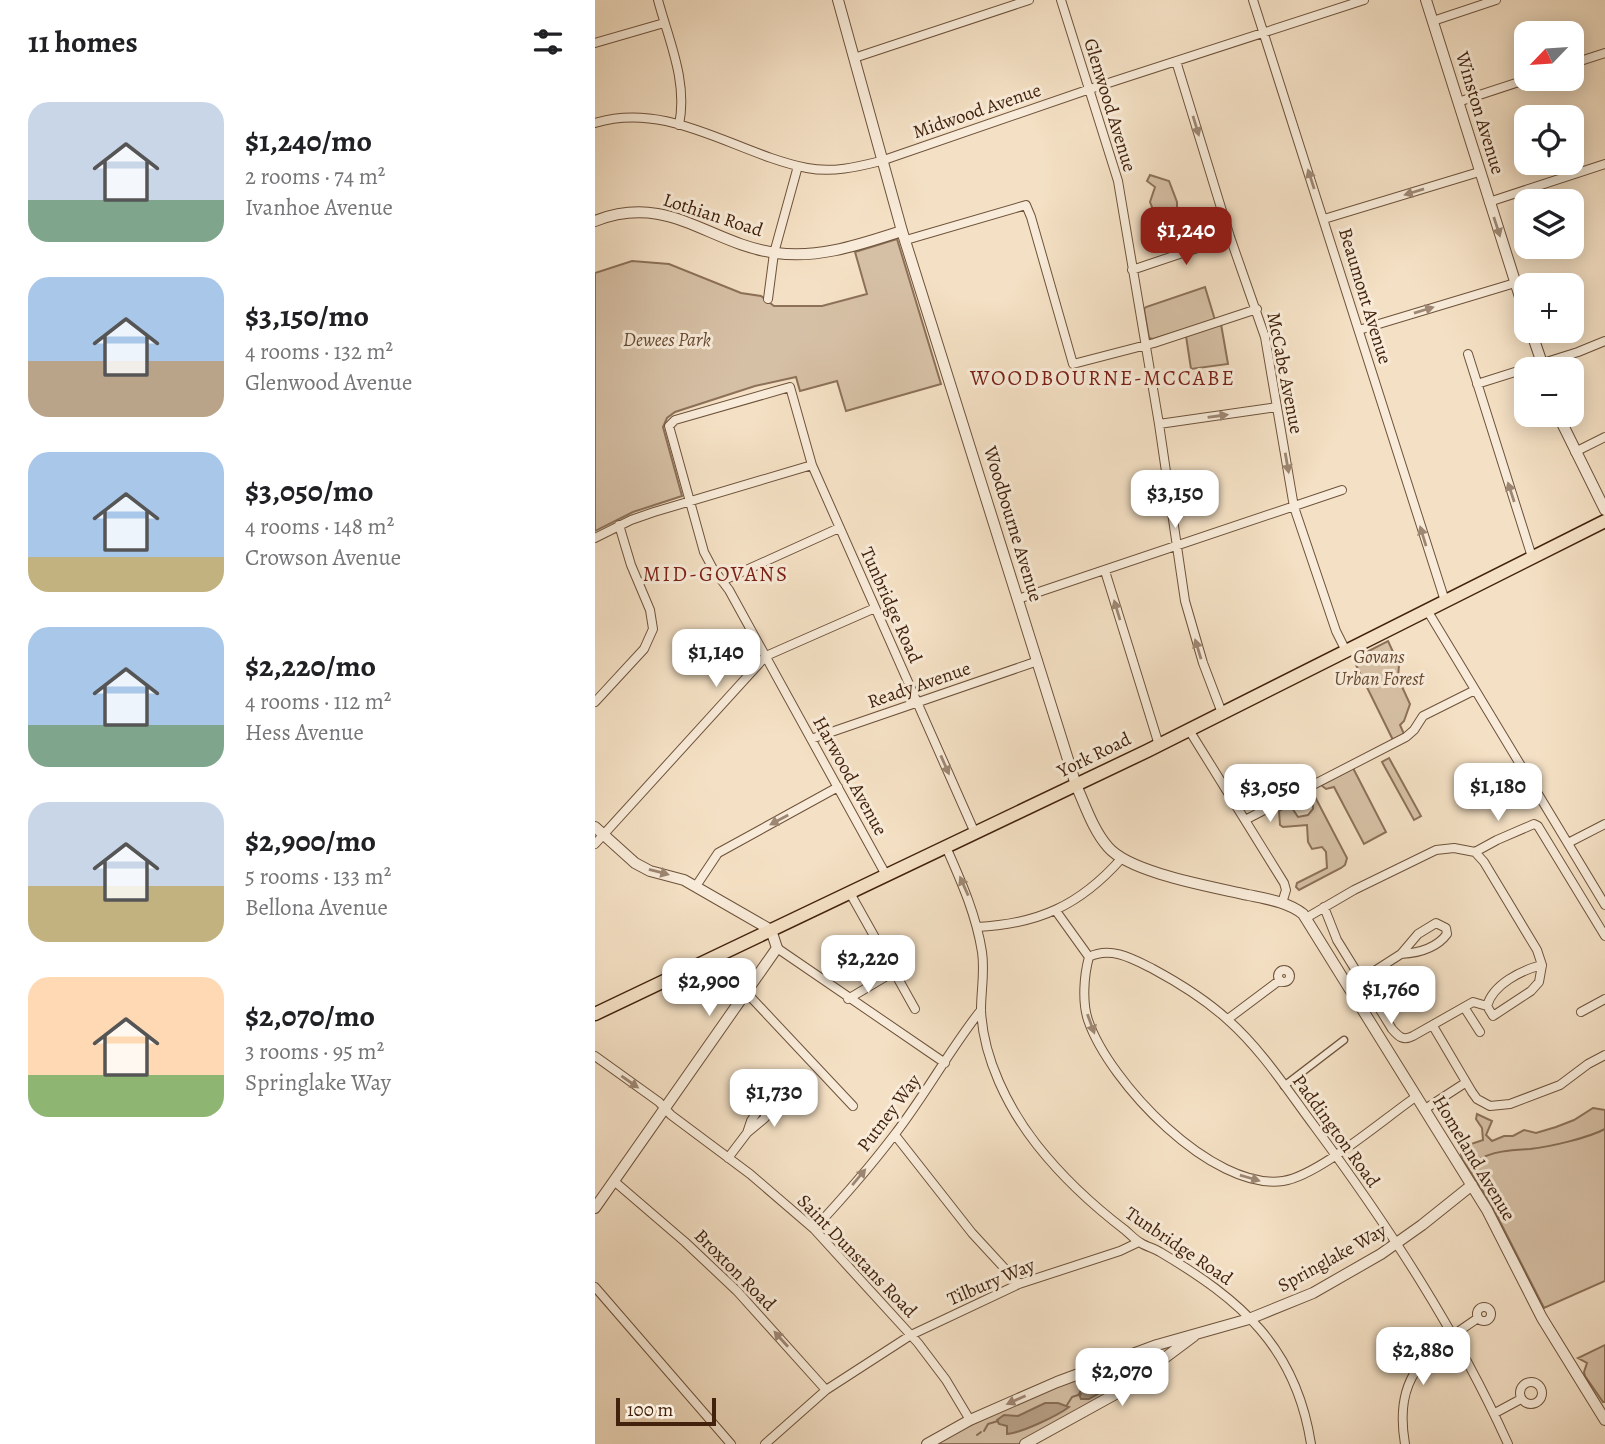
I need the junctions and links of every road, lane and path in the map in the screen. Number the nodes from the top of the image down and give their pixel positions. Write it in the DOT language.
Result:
graph roads {
  1 [pos="658,0"];
  2 [pos="838,0"];
  3 [pos="1029,0"];
  4 [pos="1061,0"];
  5 [pos="1253,0"];
  6 [pos="1364,0"];
  7 [pos="1426,0"];
  8 [pos="1496,0"];
  9 [pos="1433,21"];
  10 [pos="664,23"];
  11 [pos="1264,32"];
  12 [pos="595,43"];
  13 [pos="1605,53"];
  14 [pos="854,58"];
  15 [pos="1584,60"];
  16 [pos="1176,61"];
  17 [pos="1514,84"];
  18 [pos="1090,89"];
  19 [pos="1458,102"];
  20 [pos="595,123"];
  21 [pos="680,125"];
  22 [pos="881,161"];
  23 [pos="1605,164"];
  24 [pos="798,166"];
  25 [pos="1479,172"];
  26 [pos="1489,202"];
  27 [pos="1324,219"];
  28 [pos="595,220"];
  29 [pos="904,235"];
  30 [pos="1230,237"];
  31 [pos="774,253"];
  32 [pos="1132,270"];
  33 [pos="1514,280"];
  34 [pos="1514,283"];
  35 [pos="768,299"];
  36 [pos="1257,309"];
  37 [pos="1359,330"];
  38 [pos="1605,341"];
  39 [pos="1145,344"];
  40 [pos="1468,354"];
  41 [pos="1565,357"];
  42 [pos="1514,374"];
  43 [pos="1477,384"];
  44 [pos="1277,407"];
  45 [pos="1159,425"];
  46 [pos="669,426"];
  47 [pos="1564,427"];
  48 [pos="1605,437"];
  49 [pos="1575,452"];
  50 [pos="812,465"];
  51 [pos="1342,490"];
  52 [pos="689,500"];
  53 [pos="1294,507"];
  54 [pos="1605,510"];
  55 [pos="1605,521"];
  56 [pos="619,525"];
  57 [pos="839,528"];
  58 [pos="595,538"];
  59 [pos="1178,545"];
  60 [pos="1532,557"];
  61 [pos="1105,571"];
  62 [pos="722,581"];
  63 [pos="1018,599"];
  64 [pos="1444,601"];
  65 [pos="875,608"];
  66 [pos="1427,610"];
  67 [pos="1346,651"];
  68 [pos="766,656"];
  69 [pos="1038,661"];
  70 [pos="1475,690"];
  71 [pos="595,702"];
  72 [pos="918,703"];
  73 [pos="1222,713"];
  74 [pos="1189,730"];
  75 [pos="811,739"];
  76 [pos="1159,745"];
  77 [pos="1076,785"];
  78 [pos="838,787"];
  79 [pos="1245,820"];
  80 [pos="1605,824"];
  81 [pos="595,827"];
  82 [pos="975,833"];
  83 [pos="603,835"];
  84 [pos="595,844"];
  85 [pos="1568,844"];
  86 [pos="946,847"];
  87 [pos="1475,852"];
  88 [pos="1121,859"];
  89 [pos="886,875"];
  90 [pos="695,887"];
  91 [pos="850,893"];
  92 [pos="1282,903"];
  93 [pos="1605,905"];
  94 [pos="1324,907"];
  95 [pos="1056,911"];
  96 [pos="1306,918"];
  97 [pos="977,928"];
  98 [pos="771,930"];
  99 [pos="1605,936"];
  100 [pos="777,948"];
  101 [pos="1401,954"];
  102 [pos="713,957"];
  103 [pos="1089,957"];
  104 [pos="1542,965"];
  105 [pos="895,971"];
  106 [pos="1362,979"];
  107 [pos="1280,980"];
  108 [pos="744,993"];
  109 [pos="848,999"];
  110 [pos="1605,999"];
  111 [pos="1487,1006"];
  112 [pos="1464,1007"];
  113 [pos="915,1009"];
  114 [pos="596,1010"];
  115 [pos="981,1010"];
  116 [pos="1581,1012"];
  117 [pos="1228,1019"];
  118 [pos="1433,1026"];
  119 [pos="1480,1032"];
  120 [pos="1344,1040"];
  121 [pos="1605,1055"];
  122 [pos="595,1056"];
  123 [pos="945,1063"];
  124 [pos="1465,1083"];
  125 [pos="1284,1086"];
  126 [pos="1417,1096"];
  127 [pos="853,1105"];
  128 [pos="665,1108"];
  129 [pos="1425,1109"];
  130 [pos="747,1133"];
  131 [pos="895,1135"];
  132 [pos="1335,1155"];
  133 [pos="728,1158"];
  134 [pos="614,1181"];
  135 [pos="1472,1185"];
  136 [pos="595,1208"];
  137 [pos="814,1229"];
  138 [pos="1139,1242"];
  139 [pos="1397,1243"];
  140 [pos="1019,1284"];
  141 [pos="595,1287"];
  142 [pos="1478,1318"];
  143 [pos="1249,1319"];
  144 [pos="911,1335"];
  145 [pos="1453,1335"];
  146 [pos="1195,1336"];
  147 [pos="1129,1354"];
  148 [pos="1140,1379"];
  149 [pos="826,1390"];
  150 [pos="1521,1399"];
  151 [pos="1495,1413"];
  152 [pos="970,1420"];
  153 [pos="1605,1420"];
  154 [pos="933,1442"];
  155 [pos="731,1444"];
  156 [pos="765,1444"];
  157 [pos="1025,1444"];
  158 [pos="1311,1444"];
  159 [pos="1405,1444"];
  160 [pos="1509,1444"];
  1 -- 10 [label="street"];
  2 -- 14 [label="street, Woodbourne Avenue"];
  3 -- 14 [label="street"];
  4 -- 18 [label="street, Glenwood Avenue"];
  5 -- 11 [label="street, Beaumont Avenue"];
  6 -- 11 [label="street, Midwood Avenue"];
  7 -- 9 [label="street, Winston Avenue"];
  8 -- 9 [label="street"];
  9 -- 19 [label="street, Winston Avenue"];
  10 -- 12 [label="street"];
  10 -- 21 [label="street"];
  11 -- 16 [label="street, Midwood Avenue"];
  27 -- 11 [label="street, Beaumont Avenue, one-way"];
  13 -- 15 [label="street"];
  14 -- 22 [label="street, Woodbourne Avenue"];
  16 -- 18 [label="street, Midwood Avenue"];
  16 -- 30 [label="street, McCabe Avenue, one-way"];
  17 -- 19 [label="street"];
  18 -- 22 [label="street, Midwood Avenue"];
  18 -- 32 [label="street, Glenwood Avenue"];
  19 -- 25 [label="street, Winston Avenue"];
  20 -- 21 [label="street, Midwood Avenue"];
  21 -- 24 [label="street, Midwood Avenue"];
  22 -- 24 [label="street, Midwood Avenue"];
  22 -- 29 [label="street, Woodbourne Avenue"];
  23 -- 26 [label="street"];
  24 -- 31 [label="street"];
  25 -- 26 [label="street, Winston Avenue"];
  25 -- 27 [label="street, one-way"];
  26 -- 33 [label="street, Winston Avenue, one-way"];
  27 -- 37 [label="street, Beaumont Avenue"];
  28 -- 31 [label="street, Lothian Road"];
  29 -- 31 [label="street, Lothian Road"];
  29 -- 39 [label="street, Lothian Road"];
  29 -- 63 [label="street, Woodbourne Avenue"];
  30 -- 32 [label="street"];
  30 -- 36 [label="street, McCabe Avenue"];
  31 -- 35 [label="street"];
  32 -- 39 [label="street, Glenwood Avenue"];
  37 -- 34 [label="street, one-way"];
  36 -- 39 [label="street"];
  36 -- 44 [label="street, McCabe Avenue"];
  64 -- 37 [label="street, Beaumont Avenue, one-way"];
  38 -- 41 [label="street"];
  39 -- 45 [label="street, Glenwood Avenue"];
  40 -- 43 [label="street"];
  42 -- 43 [label="street"];
  60 -- 43 [label="street, one-way"];
  45 -- 44 [label="street, one-way"];
  44 -- 53 [label="street, McCabe Avenue, one-way"];
  45 -- 59 [label="street, Glenwood Avenue"];
  46 -- 50 [label="street, Tunbridge Road"];
  46 -- 52 [label="street, Harwood Avenue"];
  47 -- 49 [label="street"];
  48 -- 49 [label="street"];
  49 -- 54 [label="street"];
  50 -- 52 [label="street"];
  50 -- 57 [label="street, Tunbridge Road"];
  51 -- 53 [label="street"];
  52 -- 56 [label="street"];
  52 -- 62 [label="street, Harwood Avenue"];
  53 -- 59 [label="street"];
  53 -- 67 [label="street, McCabe Avenue"];
  55 -- 60 [label="main road, York Road"];
  56 -- 58 [label="street"];
  56 -- 71 [label="street"];
  57 -- 62 [label="street"];
  57 -- 65 [label="street, Tunbridge Road"];
  59 -- 61 [label="street"];
  73 -- 59 [label="street, Glenwood Avenue, one-way"];
  60 -- 64 [label="main road, York Road"];
  61 -- 63 [label="street"];
  76 -- 61 [label="street, one-way"];
  62 -- 68 [label="street, Harwood Avenue"];
  63 -- 69 [label="street, Woodbourne Avenue"];
  64 -- 66 [label="main road, York Road"];
  65 -- 68 [label="street"];
  65 -- 72 [label="street, Tunbridge Road"];
  66 -- 67 [label="main road, York Road"];
  66 -- 70 [label="street"];
  67 -- 73 [label="main road, York Road"];
  68 -- 75 [label="street, Harwood Avenue"];
  68 -- 83 [label="street"];
  69 -- 72 [label="street, Ready Avenue"];
  69 -- 77 [label="street, Woodbourne Avenue"];
  70 -- 79 [label="street"];
  70 -- 85 [label="street"];
  72 -- 75 [label="street, Ready Avenue"];
  72 -- 82 [label="street, Tunbridge Road, one-way"];
  73 -- 74 [label="main road, York Road"];
  74 -- 76 [label="main road, York Road"];
  74 -- 79 [label="street"];
  75 -- 78 [label="street, Harwood Avenue"];
  76 -- 77 [label="main road, York Road"];
  77 -- 82 [label="main road, York Road"];
  77 -- 88 [label="street, Woodbourne Avenue"];
  78 -- 89 [label="street, Harwood Avenue"];
  78 -- 90 [label="street, one-way"];
  79 -- 92 [label="street"];
  80 -- 85 [label="street"];
  81 -- 83 [label="street"];
  82 -- 86 [label="main road, York Road"];
  83 -- 84 [label="street"];
  83 -- 90 [label="street, one-way"];
  85 -- 93 [label="street"];
  86 -- 89 [label="main road, York Road"];
  97 -- 86 [label="street, Tunbridge Road, one-way"];
  87 -- 94 [label="street"];
  87 -- 99 [label="street"];
  87 -- 104 [label="street"];
  88 -- 92 [label="street, Woodbourne Avenue"];
  88 -- 95 [label="street"];
  89 -- 91 [label="main road, York Road"];
  90 -- 98 [label="street"];
  91 -- 98 [label="main road, York Road"];
  91 -- 105 [label="street"];
  92 -- 96 [label="street, Woodbourne Avenue"];
  94 -- 96 [label="street"];
  94 -- 106 [label="street"];
  95 -- 97 [label="street"];
  95 -- 103 [label="street"];
  96 -- 126 [label="street, Homeland Avenue"];
  97 -- 115 [label="street, Tunbridge Road"];
  98 -- 100 [label="street"];
  98 -- 102 [label="main road, York Road"];
  100 -- 108 [label="street"];
  100 -- 109 [label="street"];
  101 -- 101 [label="street"];
  101 -- 106 [label="street"];
  102 -- 108 [label="street"];
  102 -- 114 [label="main road, York Road"];
  103 -- 117 [label="street, Paddington Road"];
  103 -- 132 [label="street, one-way"];
  104 -- 111 [label="street"];
  104 -- 111 [label="street"];
  105 -- 109 [label="street"];
  105 -- 113 [label="street"];
  106 -- 118 [label="street"];
  107 -- 117 [label="street"];
  108 -- 127 [label="street"];
  108 -- 128 [label="street"];
  109 -- 123 [label="street"];
  110 -- 116 [label="street"];
  111 -- 112 [label="street"];
  112 -- 118 [label="street"];
  112 -- 119 [label="street"];
  115 -- 123 [label="street, Putney Way"];
  115 -- 138 [label="street, Tunbridge Road"];
  117 -- 125 [label="street, Paddington Road"];
  118 -- 124 [label="street"];
  120 -- 125 [label="street"];
  121 -- 124 [label="street"];
  122 -- 128 [label="street, Saint Dunstans Road, one-way"];
  123 -- 131 [label="street, Putney Way"];
  124 -- 129 [label="street"];
  125 -- 132 [label="street, Paddington Road"];
  126 -- 129 [label="street, Homeland Avenue"];
  126 -- 132 [label="street"];
  128 -- 133 [label="street, Saint Dunstans Road"];
  128 -- 134 [label="street"];
  129 -- 135 [label="street, Homeland Avenue"];
  130 -- 133 [label="street"];
  137 -- 131 [label="street, Putney Way, one-way"];
  131 -- 140 [label="street"];
  132 -- 139 [label="street, Paddington Road"];
  133 -- 137 [label="street, Saint Dunstans Road"];
  134 -- 136 [label="street"];
  149 -- 134 [label="street, Broxton Road, one-way"];
  135 -- 139 [label="street, Springlake Way"];
  135 -- 153 [label="street, Homeland Avenue"];
  137 -- 144 [label="street, Saint Dunstans Road"];
  138 -- 140 [label="street, Tilbury Way"];
  138 -- 143 [label="street, Tunbridge Road"];
  139 -- 143 [label="street, Springlake Way"];
  139 -- 145 [label="street, Paddington Road"];
  140 -- 144 [label="street, Tilbury Way"];
  141 -- 155 [label="street"];
  142 -- 145 [label="street"];
  143 -- 146 [label="street, Springlake Way"];
  143 -- 158 [label="street, Tunbridge Road"];
  144 -- 149 [label="street, Tilbury Way"];
  144 -- 152 [label="street, Saint Dunstans Road"];
  145 -- 151 [label="street, Paddington Road"];
  145 -- 159 [label="street"];
  146 -- 147 [label="street, Springlake Way"];
  146 -- 148 [label="street, Springlake Way"];
  147 -- 148 [label="street"];
  147 -- 152 [label="street, Springlake Way, one-way"];
  148 -- 157 [label="street, Springlake Way"];
  149 -- 156 [label="street, Tilbury Way"];
  150 -- 151 [label="street"];
  151 -- 160 [label="street, Paddington Road"];
  152 -- 154 [label="street, Springlake Way"];
}
